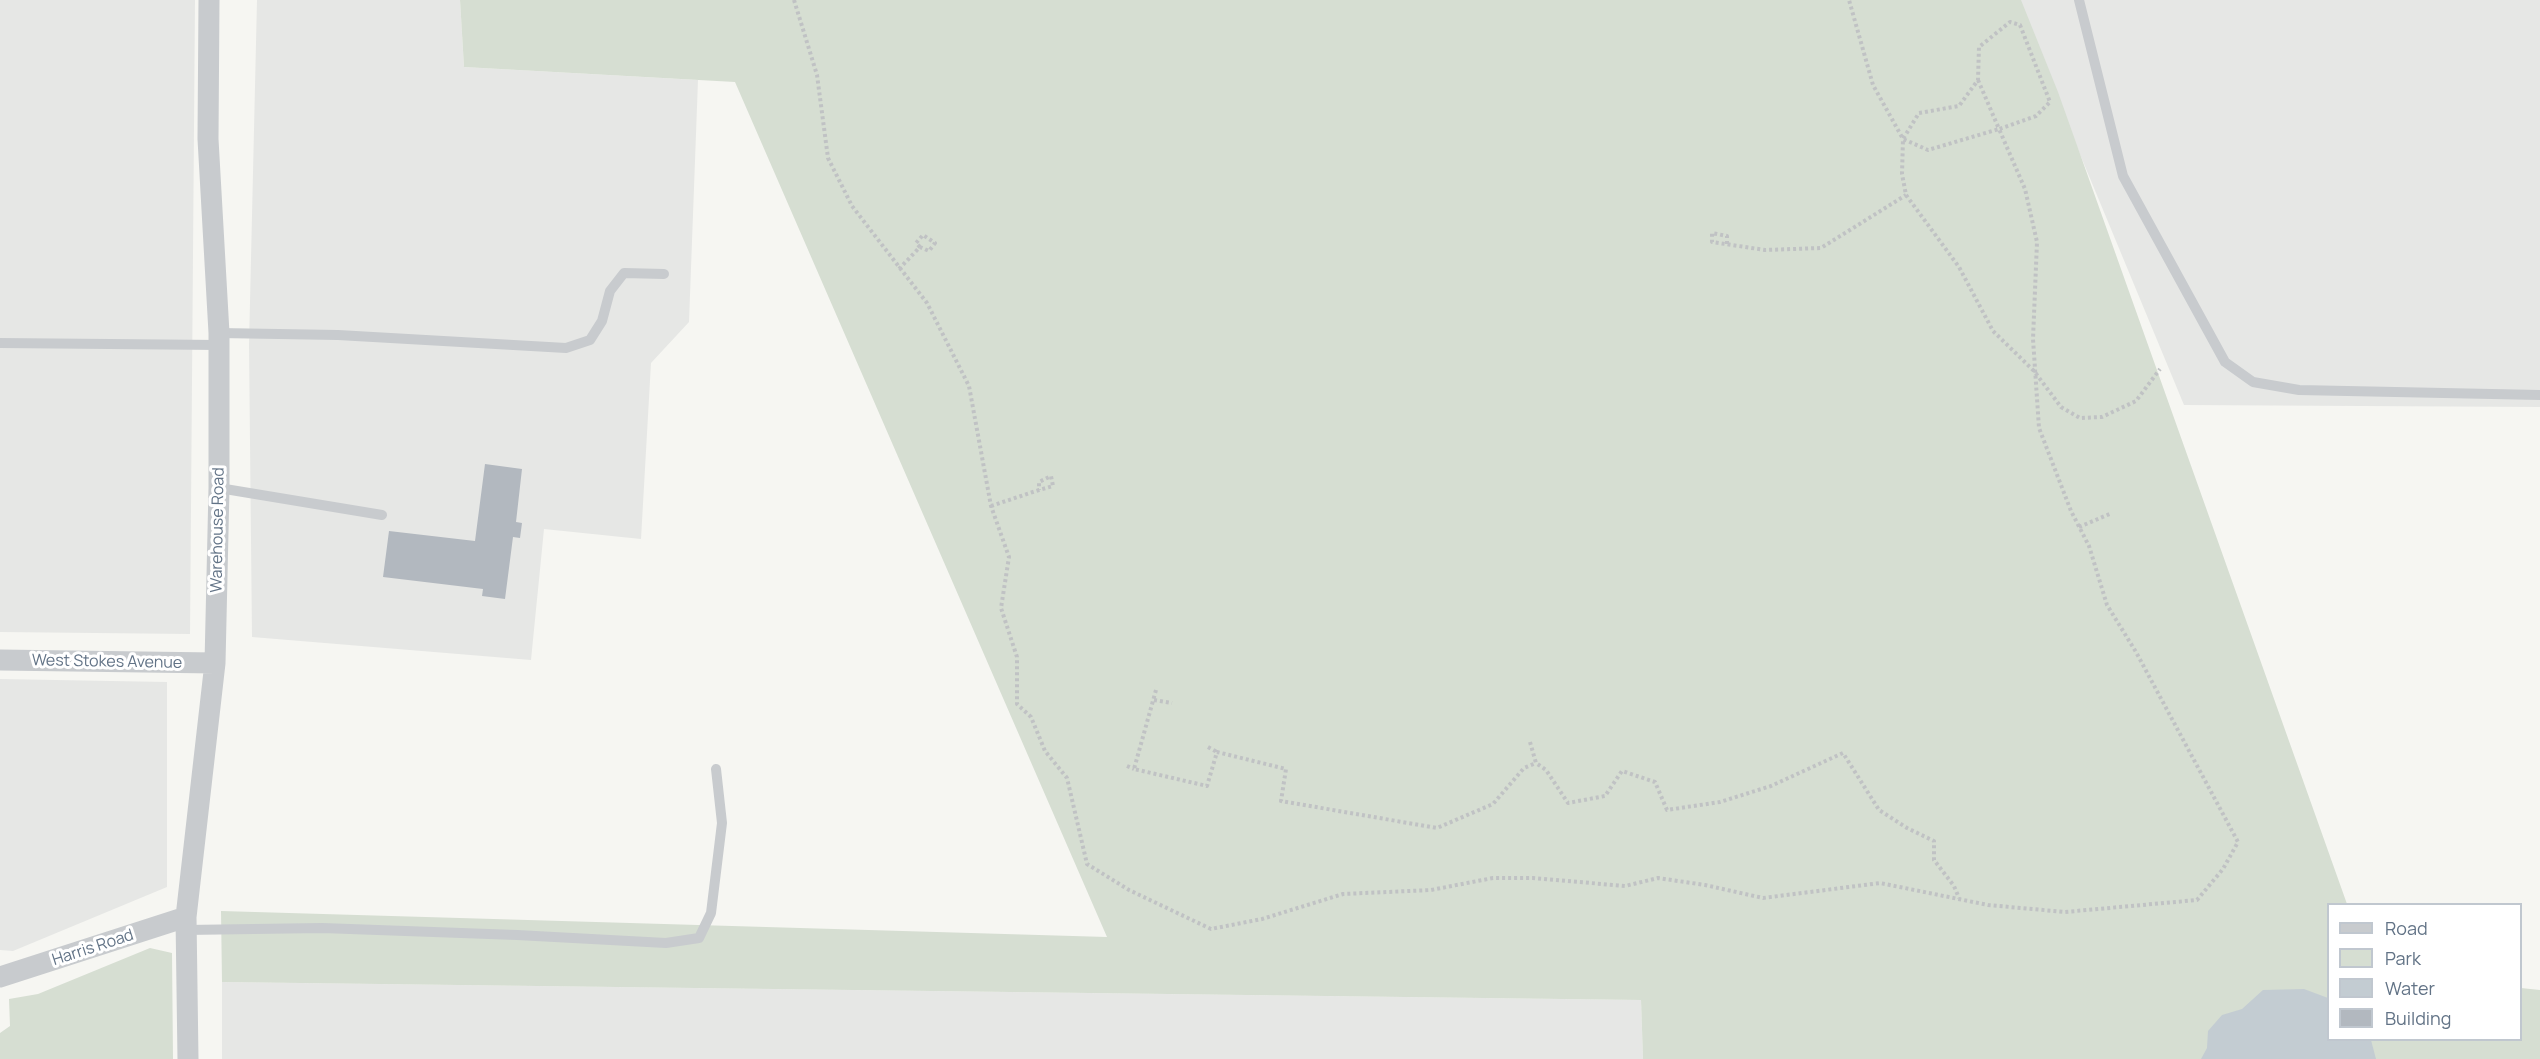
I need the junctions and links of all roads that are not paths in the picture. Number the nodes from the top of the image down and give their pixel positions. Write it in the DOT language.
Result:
graph roads {
  1 [pos="209,0"];
  2 [pos="2079,0"];
  3 [pos="664,274"];
  4 [pos="219,339"];
  5 [pos="0,343"];
  6 [pos="2540,395"];
  7 [pos="219,488"];
  8 [pos="382,515"];
  9 [pos="0,660"];
  10 [pos="215,663"];
  11 [pos="716,769"];
  12 [pos="186,923"];
  13 [pos="0,977"];
  14 [pos="188,1059"];
  1 -- 4 [label="street, Warehouse Road"];
  2 -- 6 [label="lane"];
  3 -- 4 [label="lane"];
  4 -- 5 [label="lane"];
  4 -- 7 [label="street, Warehouse Road"];
  7 -- 8 [label="lane"];
  7 -- 10 [label="street, Warehouse Road"];
  9 -- 10 [label="street, West Stokes Avenue"];
  10 -- 12 [label="street, Warehouse Road"];
  11 -- 12 [label="lane"];
  12 -- 13 [label="street, Harris Road"];
  12 -- 14 [label="street, Warehouse Road"];
}
